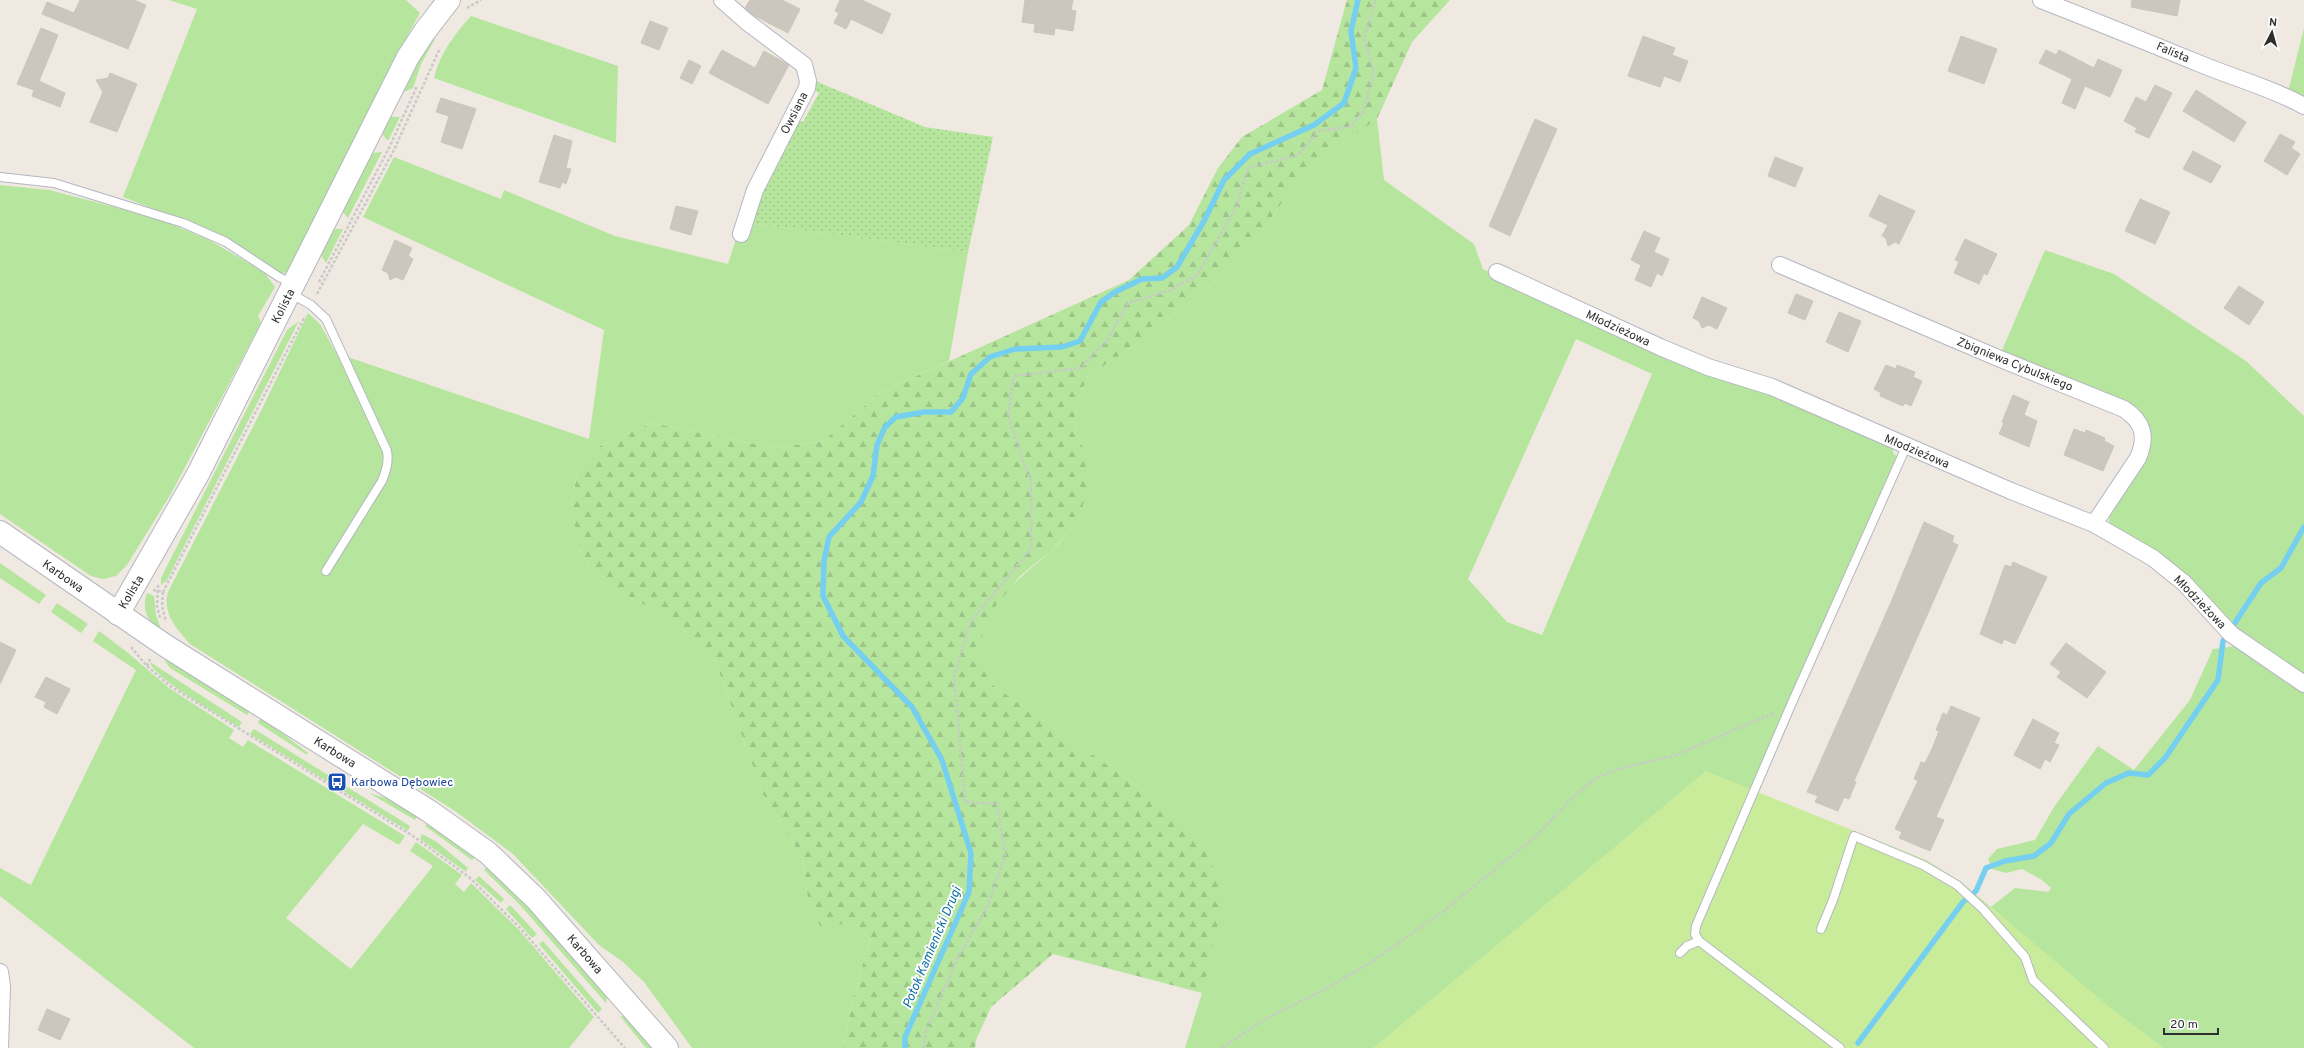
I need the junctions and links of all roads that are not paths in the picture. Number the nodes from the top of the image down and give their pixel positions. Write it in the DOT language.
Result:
graph roads {
  1 [pos="449,0"];
  2 [pos="722,0"];
  3 [pos="2041,0"];
  4 [pos="2304,106"];
  5 [pos="0,178"];
  6 [pos="741,234"];
  7 [pos="1780,265"];
  8 [pos="1497,272"];
  9 [pos="292,288"];
  10 [pos="1906,447"];
  11 [pos="2094,524"];
  12 [pos="0,532"];
  13 [pos="326,571"];
  14 [pos="118,614"];
  15 [pos="2304,684"];
  16 [pos="1820,929"];
  17 [pos="1699,941"];
  18 [pos="1680,953"];
  19 [pos="0,972"];
  20 [pos="0,1048"];
  21 [pos="667,1048"];
  22 [pos="1840,1048"];
  23 [pos="2104,1048"];
  1 -- 9 [label="street, Kolista"];
  2 -- 6 [label="street, Owsiana"];
  3 -- 4 [label="street, Falista"];
  5 -- 9 [label="lane"];
  7 -- 11 [label="street, Zbigniewa Cybulskiego"];
  8 -- 10 [label="street, Młodzieżowa"];
  9 -- 13 [label="lane"];
  9 -- 14 [label="street, Kolista"];
  10 -- 11 [label="street, Młodzieżowa"];
  10 -- 17 [label="lane"];
  11 -- 15 [label="street, Młodzieżowa"];
  12 -- 14 [label="street, Karbowa"];
  14 -- 21 [label="street, Karbowa"];
  16 -- 23 [label="lane"];
  17 -- 18 [label="lane"];
  17 -- 22 [label="lane"];
  19 -- 20 [label="street"];
}
